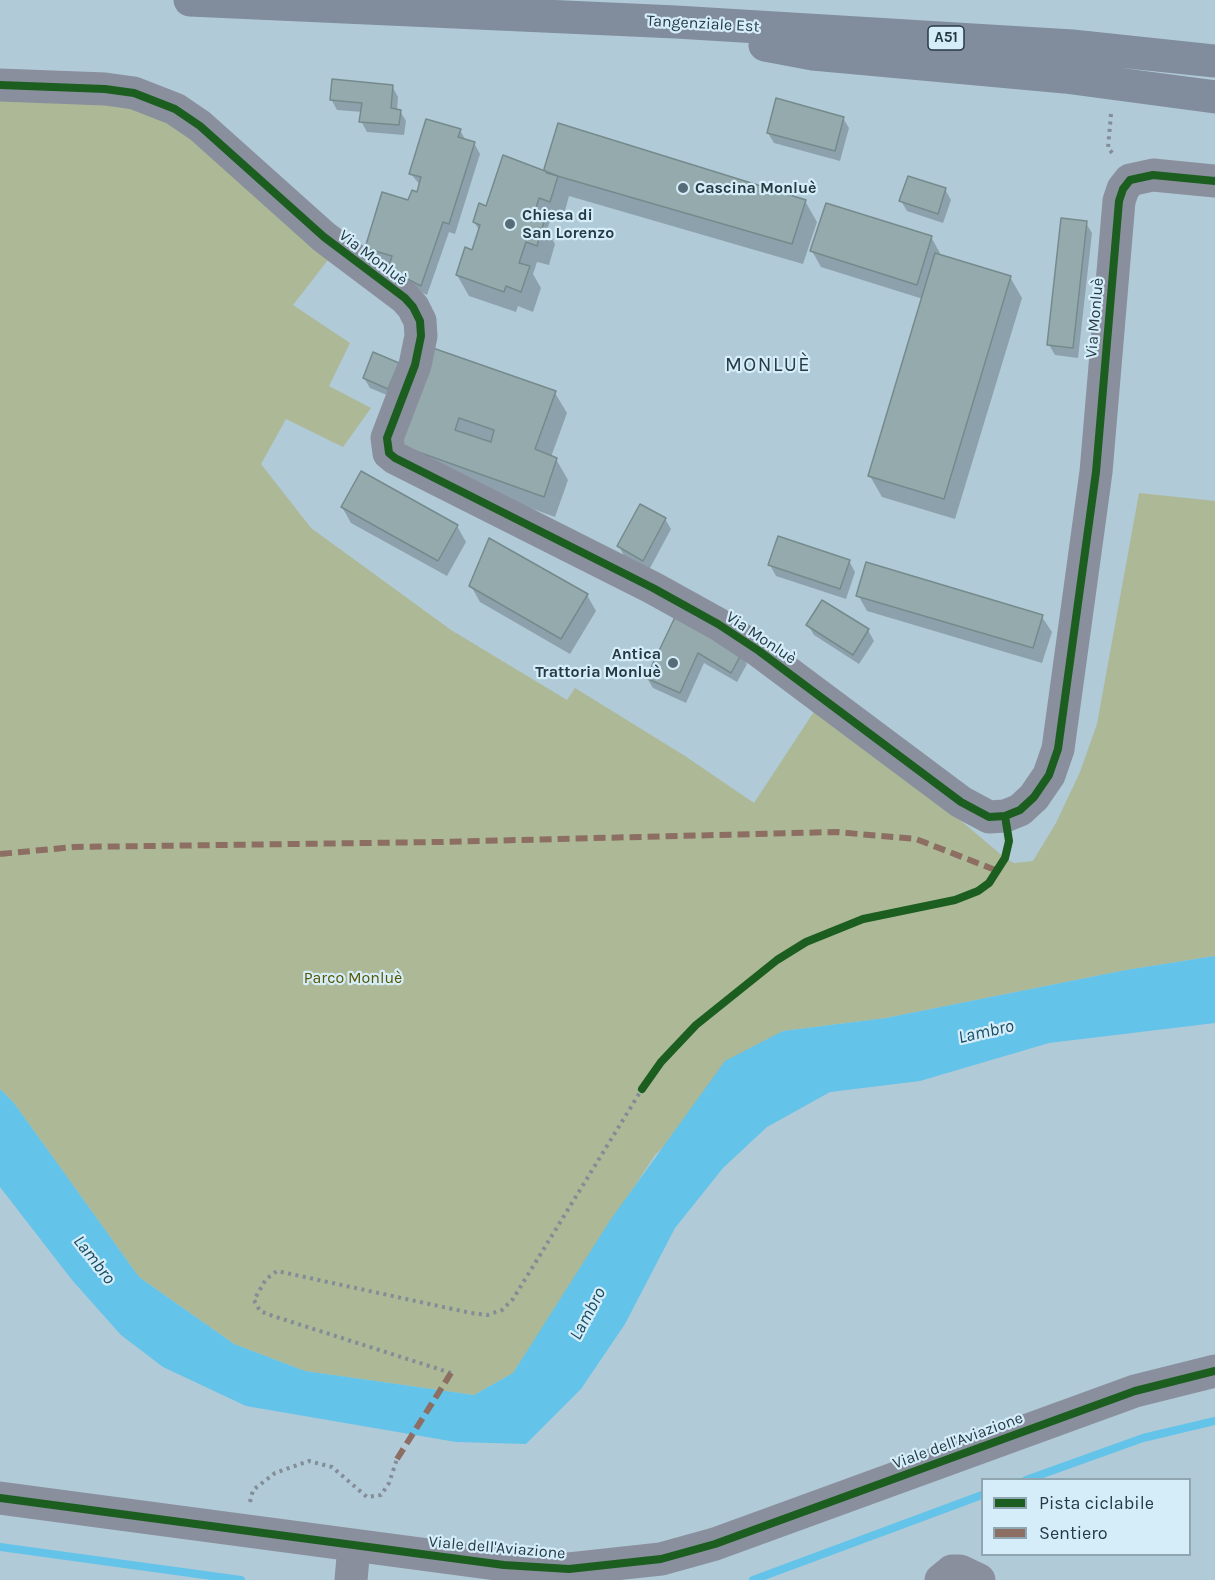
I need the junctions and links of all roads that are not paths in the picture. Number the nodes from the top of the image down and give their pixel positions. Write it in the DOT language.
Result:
graph roads {
  1 [pos="190,0"];
  2 [pos="676,22"];
  3 [pos="1215,61"];
  4 [pos="0,85"];
  5 [pos="1215,98"];
  6 [pos="1215,182"];
  7 [pos="1215,1371"];
  8 [pos="0,1498"];
  9 [pos="354,1546"];
  10 [pos="667,1570"];
  11 [pos="351,1580"];
  12 [pos="941,1580"];
  13 [pos="979,1580"];
  1 -- 2 [label="highway, Tangenziale Est / A51"];
  2 -- 3 [label="highway, Tangenziale Est / A51"];
  2 -- 5 [label="highway"];
  4 -- 6 [label="street, Via Monluè"];
  7 -- 10 [label="street, Viale dell'Aviazione"];
  8 -- 9 [label="street, Viale dell'Aviazione"];
  9 -- 10 [label="street, Viale dell'Aviazione"];
  9 -- 11 [label="street"];
  12 -- 13 [label="street"];
}
